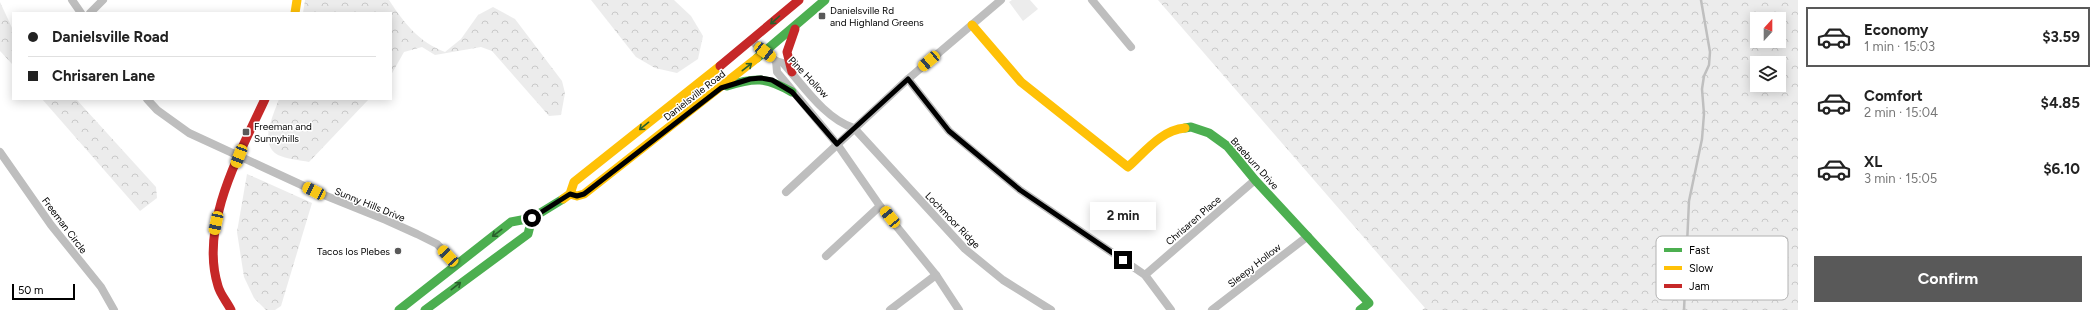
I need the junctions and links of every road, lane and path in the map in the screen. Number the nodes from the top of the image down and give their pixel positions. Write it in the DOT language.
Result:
graph roads {
  1 [pos="72,0"];
  2 [pos="103,0"];
  3 [pos="297,0"];
  4 [pos="799,0"];
  5 [pos="825,0"];
  6 [pos="1001,0"];
  7 [pos="1092,0"];
  8 [pos="80,12"];
  9 [pos="91,12"];
  10 [pos="295,12"];
  11 [pos="797,24"];
  12 [pos="972,25"];
  13 [pos="752,41"];
  14 [pos="1131,47"];
  15 [pos="765,52"];
  16 [pos="776,61"];
  17 [pos="792,72"];
  18 [pos="908,79"];
  19 [pos="721,88"];
  20 [pos="792,92"];
  21 [pos="148,100"];
  22 [pos="265,100"];
  23 [pos="854,128"];
  24 [pos="837,144"];
  25 [pos="0,152"];
  26 [pos="239,156"];
  27 [pos="1255,180"];
  28 [pos="786,192"];
  29 [pos="570,194"];
  30 [pos="880,206"];
  31 [pos="532,218"];
  32 [pos="1308,236"];
  33 [pos="826,256"];
  34 [pos="456,264"];
  35 [pos="936,275"];
  36 [pos="1146,275"];
  37 [pos="227,308"];
  38 [pos="114,310"];
  39 [pos="399,310"];
  40 [pos="425,310"];
  41 [pos="890,310"];
  42 [pos="959,310"];
  43 [pos="1051,310"];
  44 [pos="1171,310"];
  45 [pos="1212,310"];
  46 [pos="1360,310"];
  1 -- 8 [label="street"];
  2 -- 9 [label="street"];
  3 -- 10 [label="main road"];
  4 -- 13 [label="main road, Danielsville Road, one-way"];
  5 -- 11 [label="main road, Danielsville Road"];
  6 -- 12 [label="street"];
  7 -- 14 [label="street"];
  11 -- 15 [label="main road, Danielsville Road"];
  11 -- 17 [label="main road"];
  12 -- 18 [label="street"];
  12 -- 27 [label="main road, Braeburn Drive"];
  13 -- 15 [label="street"];
  13 -- 29 [label="main road, Danielsville Road, one-way"];
  15 -- 16 [label="street"];
  19 -- 15 [label="main road, Danielsville Road, one-way"];
  16 -- 17 [label="street, Pine Hollow"];
  16 -- 20 [label="street, Pine Hollow"];
  17 -- 23 [label="street, Pine Hollow"];
  18 -- 23 [label="street"];
  18 -- 36 [label="street"];
  19 -- 20 [label="main road"];
  19 -- 29 [label="main road, Danielsville Road"];
  20 -- 24 [label="street, Pine Hollow"];
  21 -- 26 [label="street, Sunny Hills Drive"];
  22 -- 26 [label="main road"];
  23 -- 24 [label="street"];
  23 -- 43 [label="street, Lochmoor Ridge"];
  24 -- 28 [label="street"];
  24 -- 30 [label="street, Pine Hollow"];
  25 -- 38 [label="street, Freeman Circle"];
  26 -- 34 [label="street, Sunny Hills Drive"];
  26 -- 37 [label="main road"];
  27 -- 32 [label="main road, Braeburn Drive"];
  27 -- 36 [label="street, Chrisaren Place"];
  29 -- 31 [label="main road, Danielsville Road"];
  30 -- 33 [label="street"];
  30 -- 35 [label="street, Pine Hollow"];
  31 -- 34 [label="main road, Danielsville Road, one-way"];
  40 -- 31 [label="main road, one-way"];
  32 -- 45 [label="street, Sleepy Hollow"];
  32 -- 46 [label="main road, Braeburn Drive"];
  34 -- 39 [label="main road, Danielsville Road"];
  35 -- 41 [label="street"];
  35 -- 42 [label="street, Pine Hollow"];
  36 -- 44 [label="street"];
}
